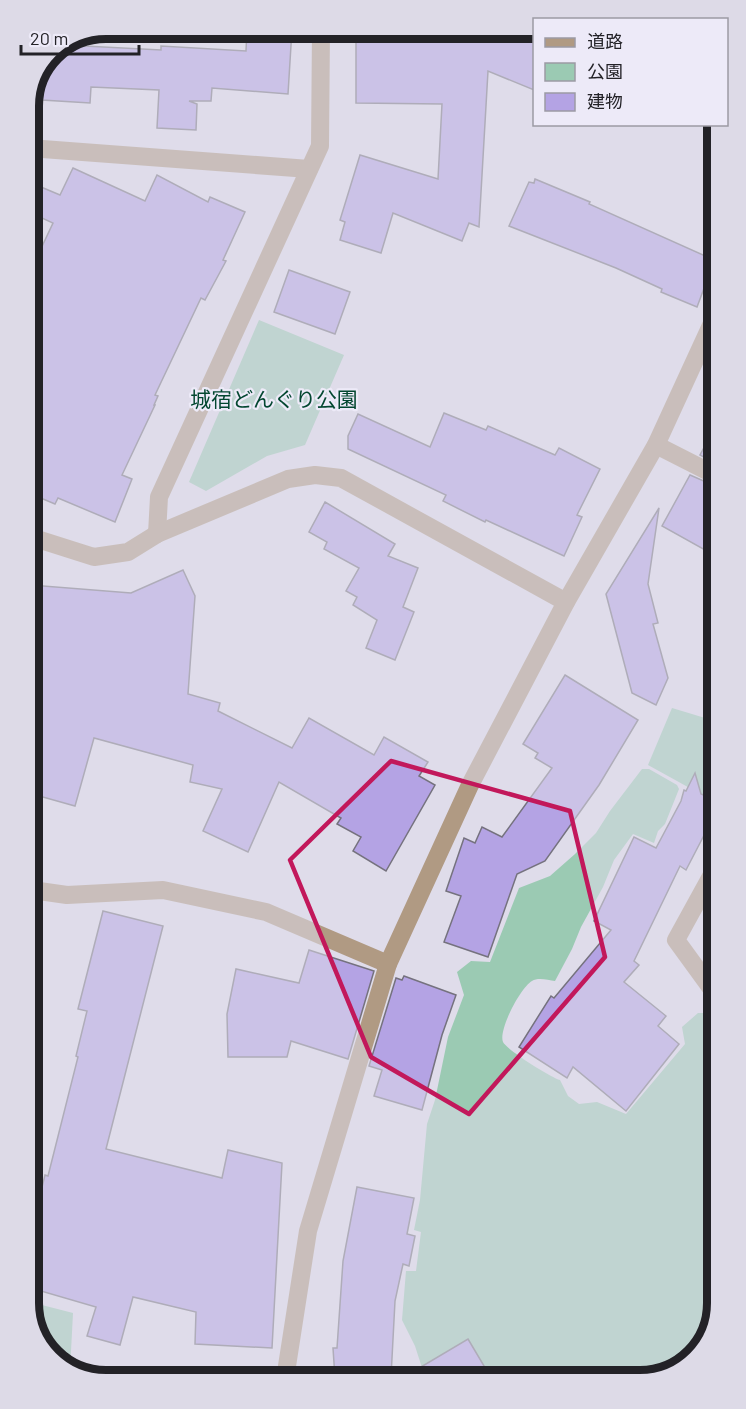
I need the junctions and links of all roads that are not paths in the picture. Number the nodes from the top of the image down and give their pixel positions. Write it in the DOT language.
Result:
graph roads {
  1 [pos="321,39"];
  2 [pos="39,149"];
  3 [pos="309,169"];
  4 [pos="707,334"];
  5 [pos="656,445"];
  6 [pos="707,471"];
  7 [pos="157,534"];
  8 [pos="39,540"];
  9 [pos="566,602"];
  10 [pos="707,884"];
  11 [pos="39,891"];
  12 [pos="388,964"];
  13 [pos="707,983"];
  14 [pos="287,1370"];
  1 -- 3 [label="street"];
  2 -- 3 [label="street"];
  3 -- 7 [label="street"];
  4 -- 5 [label="street"];
  5 -- 6 [label="street"];
  5 -- 9 [label="street"];
  7 -- 8 [label="street"];
  7 -- 9 [label="street"];
  9 -- 12 [label="street"];
  10 -- 13 [label="street"];
  11 -- 12 [label="street"];
  12 -- 14 [label="street"];
}
